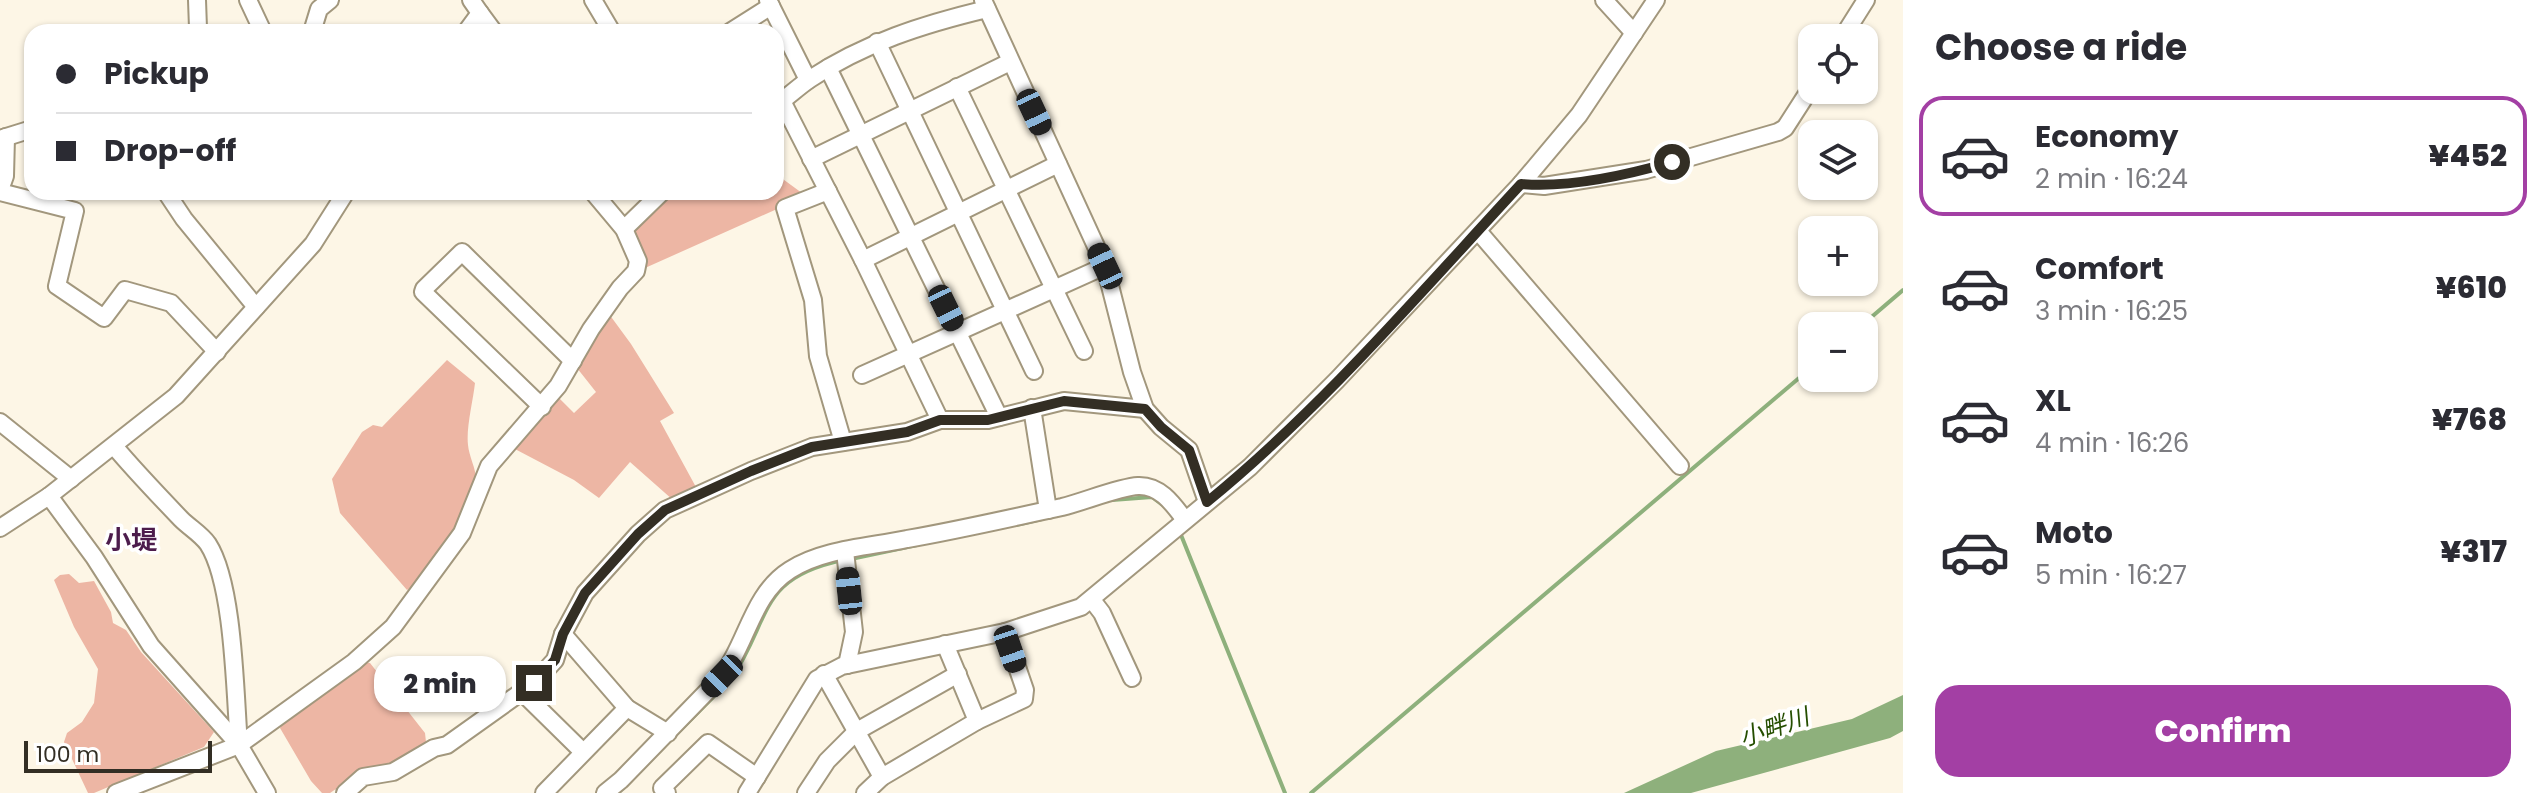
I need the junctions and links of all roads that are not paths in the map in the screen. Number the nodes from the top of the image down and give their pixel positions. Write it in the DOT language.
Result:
graph roads {
  1 [pos="197,0"];
  2 [pos="248,0"];
  3 [pos="593,0"];
  4 [pos="1604,0"];
  5 [pos="1656,0"];
  6 [pos="1866,0"];
  7 [pos="321,3"];
  8 [pos="770,3"];
  9 [pos="985,4"];
  10 [pos="476,6"];
  11 [pos="198,24"];
  12 [pos="259,24"];
  13 [pos="314,24"];
  14 [pos="488,24"];
  15 [pos="607,24"];
  16 [pos="741,24"];
  17 [pos="780,24"];
  18 [pos="1851,24"];
  19 [pos="784,31"];
  20 [pos="1634,33"];
  21 [pos="877,42"];
  22 [pos="1010,62"];
  23 [pos="828,68"];
  24 [pos="808,80"];
  25 [pos="957,87"];
  26 [pos="784,99"];
  27 [pos="1800,104"];
  28 [pos="784,112"];
  29 [pos="908,112"];
  30 [pos="24,131"];
  31 [pos="861,134"];
  32 [pos="3,138"];
  33 [pos="811,159"];
  34 [pos="1058,164"];
  35 [pos="1521,184"];
  36 [pos="1004,190"];
  37 [pos="0,191"];
  38 [pos="828,191"];
  39 [pos="24,197"];
  40 [pos="34,200"];
  41 [pos="171,200"];
  42 [pos="341,200"];
  43 [pos="600,200"];
  44 [pos="654,200"];
  45 [pos="956,212"];
  46 [pos="624,229"];
  47 [pos="1478,231"];
  48 [pos="910,235"];
  49 [pos="863,260"];
  50 [pos="1105,266"];
  51 [pos="1055,289"];
  52 [pos="256,307"];
  53 [pos="1005,311"];
  54 [pos="958,333"];
  55 [pos="1084,351"];
  56 [pos="217,352"];
  57 [pos="907,355"];
  58 [pos="573,361"];
  59 [pos="1034,371"];
  60 [pos="862,375"];
  61 [pos="542,407"];
  62 [pos="1032,408"];
  63 [pos="1145,409"];
  64 [pos="999,417"];
  65 [pos="940,420"];
  66 [pos="0,422"];
  67 [pos="843,442"];
  68 [pos="114,446"];
  69 [pos="1680,466"];
  70 [pos="71,479"];
  71 [pos="49,496"];
  72 [pos="1207,502"];
  73 [pos="1048,510"];
  74 [pos="1185,520"];
  75 [pos="0,528"];
  76 [pos="846,557"];
  77 [pos="1092,600"];
  78 [pos="1005,632"];
  79 [pos="563,634"];
  80 [pos="945,644"];
  81 [pos="847,665"];
  82 [pos="824,674"];
  83 [pos="958,674"];
  84 [pos="1132,678"];
  85 [pos="522,692"];
  86 [pos="627,708"];
  87 [pos="977,721"];
  88 [pos="857,731"];
  89 [pos="668,733"];
  90 [pos="239,745"];
  91 [pos="583,752"];
  92 [pos="757,777"];
  93 [pos="882,777"];
  94 [pos="116,793"];
  95 [pos="267,793"];
  96 [pos="345,793"];
  97 [pos="544,793"];
  98 [pos="605,793"];
  99 [pos="667,793"];
  100 [pos="747,793"];
  101 [pos="806,793"];
  102 [pos="865,793"];
  1 -- 11 [label="street"];
  2 -- 12 [label="street"];
  3 -- 15 [label="street"];
  4 -- 20 [label="street"];
  5 -- 20 [label="street"];
  6 -- 18 [label="street"];
  7 -- 13 [label="street"];
  8 -- 16 [label="street"];
  8 -- 17 [label="street"];
  9 -- 21 [label="street"];
  9 -- 22 [label="street"];
  10 -- 14 [label="street"];
  19 -- 24 [label="street"];
  20 -- 35 [label="street"];
  21 -- 23 [label="street"];
  21 -- 29 [label="street"];
  22 -- 25 [label="street"];
  22 -- 34 [label="street"];
  23 -- 24 [label="street"];
  23 -- 31 [label="street"];
  24 -- 26 [label="street"];
  25 -- 29 [label="street"];
  25 -- 36 [label="street"];
  27 -- 35 [label="street"];
  28 -- 33 [label="street"];
  29 -- 31 [label="street"];
  29 -- 45 [label="street"];
  30 -- 32 [label="street"];
  31 -- 33 [label="street"];
  31 -- 48 [label="street"];
  32 -- 37 [label="street"];
  33 -- 38 [label="street"];
  34 -- 36 [label="street"];
  34 -- 50 [label="street"];
  35 -- 47 [label="street"];
  36 -- 45 [label="street"];
  36 -- 51 [label="street"];
  37 -- 39 [label="street"];
  38 -- 49 [label="street"];
  38 -- 67 [label="street"];
  40 -- 56 [label="street"];
  41 -- 52 [label="street"];
  42 -- 52 [label="street"];
  43 -- 46 [label="street"];
  44 -- 46 [label="street"];
  45 -- 48 [label="street"];
  45 -- 53 [label="street"];
  46 -- 58 [label="street"];
  47 -- 69 [label="street"];
  47 -- 72 [label="street"];
  48 -- 49 [label="street"];
  48 -- 54 [label="street"];
  49 -- 57 [label="street"];
  50 -- 51 [label="street"];
  50 -- 63 [label="street"];
  51 -- 53 [label="street"];
  51 -- 55 [label="street"];
  52 -- 56 [label="street"];
  53 -- 54 [label="street"];
  53 -- 59 [label="street"];
  54 -- 57 [label="street"];
  54 -- 64 [label="street"];
  56 -- 68 [label="street"];
  57 -- 60 [label="street"];
  57 -- 65 [label="street"];
  58 -- 61 [label="street"];
  58 -- 61 [label="street"];
  61 -- 90 [label="street"];
  62 -- 63 [label="street"];
  62 -- 64 [label="street"];
  62 -- 73 [label="street"];
  63 -- 72 [label="street"];
  64 -- 65 [label="street"];
  65 -- 67 [label="street"];
  66 -- 70 [label="street"];
  67 -- 79 [label="street"];
  68 -- 70 [label="street"];
  68 -- 90 [label="street"];
  70 -- 71 [label="street"];
  71 -- 75 [label="street"];
  71 -- 90 [label="street"];
  72 -- 74 [label="street"];
  73 -- 74 [label="street"];
  73 -- 76 [label="street"];
  74 -- 77 [label="street"];
  76 -- 81 [label="street"];
  76 -- 89 [label="street"];
  77 -- 78 [label="street"];
  77 -- 84 [label="street"];
  78 -- 80 [label="street"];
  78 -- 87 [label="street"];
  79 -- 85 [label="street"];
  79 -- 86 [label="street"];
  80 -- 81 [label="street"];
  80 -- 83 [label="street"];
  81 -- 82 [label="street"];
  82 -- 88 [label="street"];
  82 -- 92 [label="street"];
  83 -- 87 [label="street"];
  83 -- 88 [label="street"];
  85 -- 91 [label="street"];
  85 -- 96 [label="street"];
  86 -- 89 [label="street"];
  86 -- 91 [label="street"];
  87 -- 93 [label="street"];
  88 -- 93 [label="street"];
  88 -- 101 [label="street"];
  89 -- 98 [label="street"];
  90 -- 94 [label="street"];
  90 -- 95 [label="street"];
  91 -- 97 [label="street"];
  92 -- 99 [label="street"];
  92 -- 100 [label="street"];
  93 -- 102 [label="street"];
}
